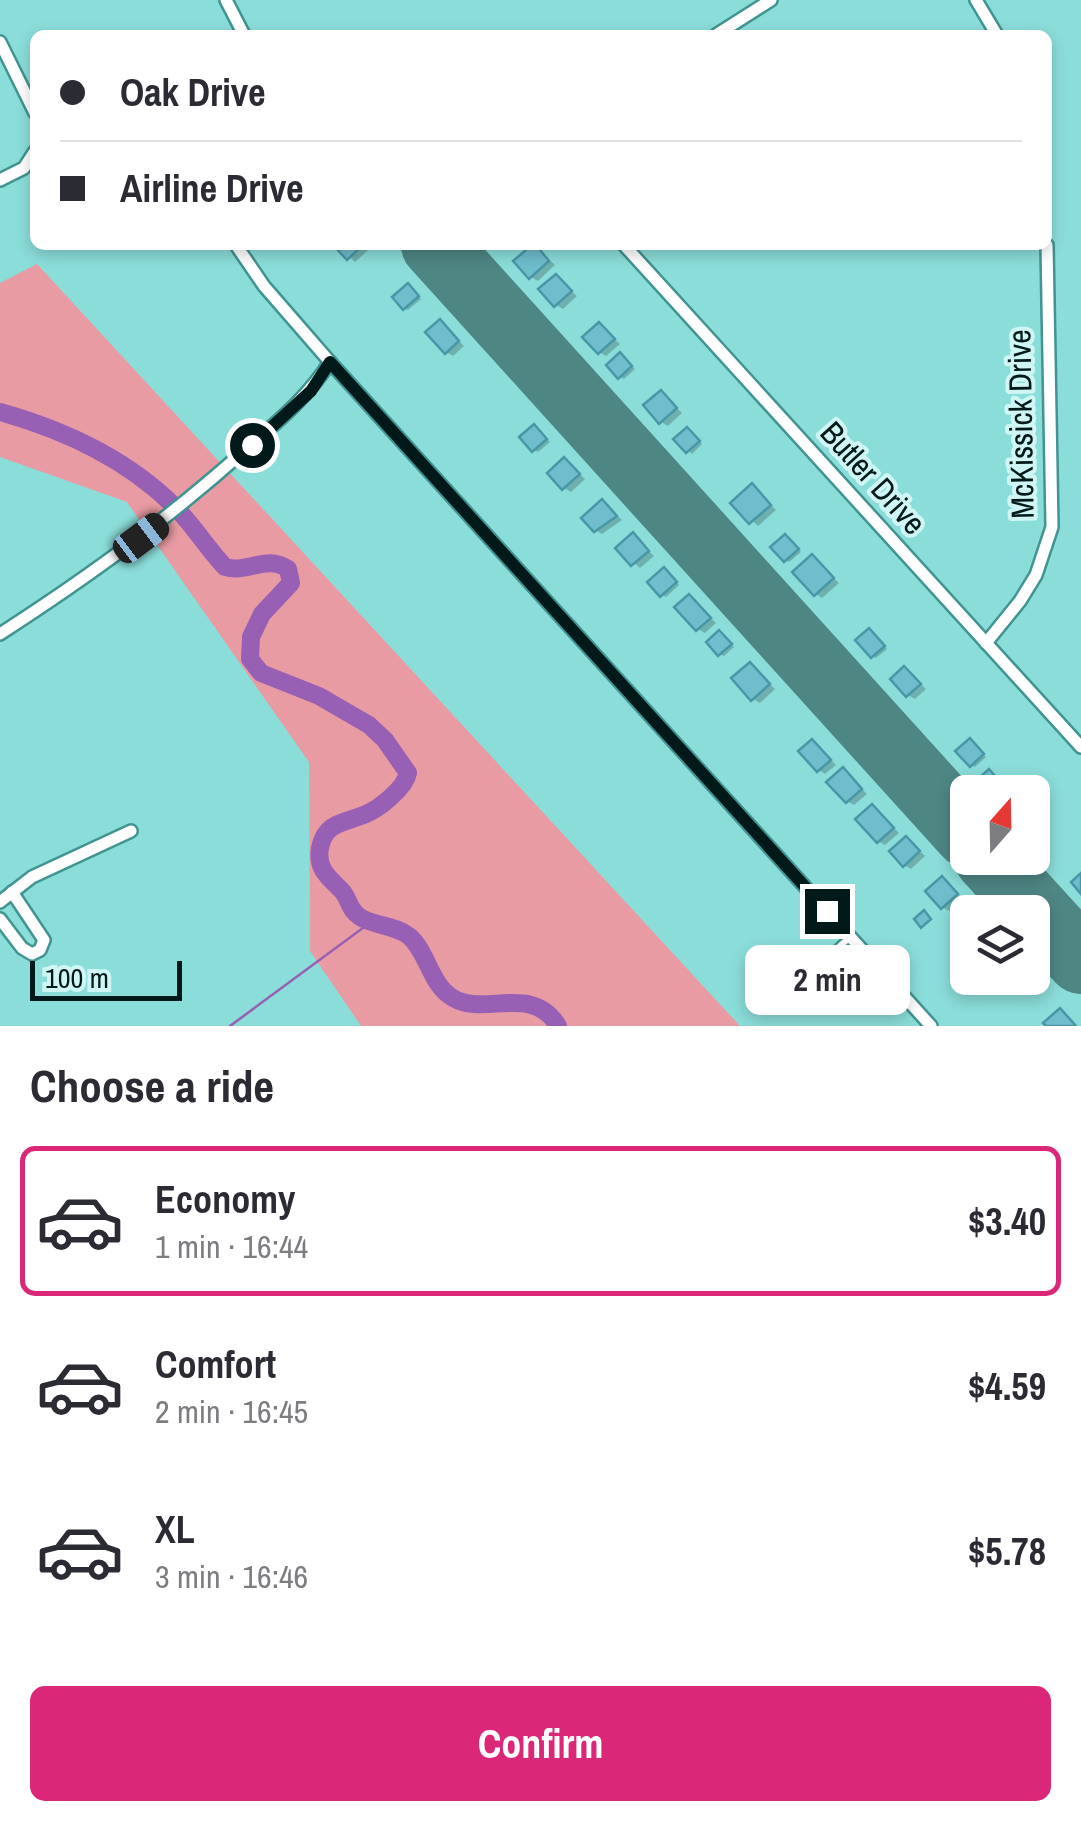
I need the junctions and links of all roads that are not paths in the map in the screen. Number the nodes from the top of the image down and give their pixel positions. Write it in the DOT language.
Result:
graph roads {
  1 [pos="226,0"];
  2 [pos="771,0"];
  3 [pos="976,0"];
  4 [pos="241,30"];
  5 [pos="724,30"];
  6 [pos="994,30"];
  7 [pos="0,42"];
  8 [pos="30,103"];
  9 [pos="30,159"];
  10 [pos="0,180"];
  11 [pos="239,250"];
  12 [pos="629,250"];
  13 [pos="1047,250"];
  14 [pos="330,362"];
  15 [pos="0,634"];
  16 [pos="986,643"];
  17 [pos="1081,748"];
  18 [pos="131,831"];
  19 [pos="12,892"];
  20 [pos="0,902"];
  21 [pos="0,920"];
  22 [pos="850,937"];
  23 [pos="809,974"];
  24 [pos="931,1026"];
  1 -- 4 [label="street"];
  2 -- 5 [label="street"];
  3 -- 6 [label="street"];
  7 -- 8 [label="street"];
  9 -- 10 [label="street"];
  11 -- 14 [label="street"];
  12 -- 16 [label="street, Butler Drive"];
  13 -- 16 [label="street, McKissick Drive"];
  14 -- 15 [label="street"];
  14 -- 22 [label="street"];
  16 -- 17 [label="street, Butler Drive"];
  18 -- 19 [label="street"];
  19 -- 20 [label="street"];
  19 -- 21 [label="street"];
  22 -- 23 [label="lane"];
  22 -- 24 [label="street"];
}
